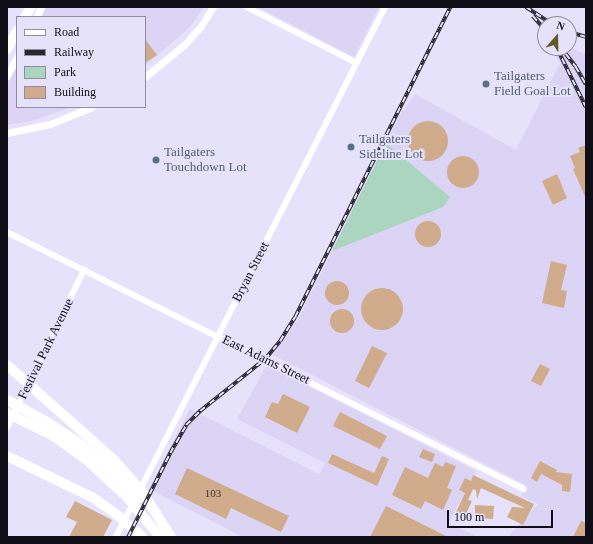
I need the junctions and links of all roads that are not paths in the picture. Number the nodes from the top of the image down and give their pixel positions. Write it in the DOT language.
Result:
graph roads {
  1 [pos="31,7"];
  2 [pos="41,7"];
  3 [pos="213,7"];
  4 [pos="247,7"];
  5 [pos="385,7"];
  6 [pos="26,16"];
  7 [pos="36,16"];
  8 [pos="16,33"];
  9 [pos="7,49"];
  10 [pos="16,58"];
  11 [pos="357,62"];
  12 [pos="7,76"];
  13 [pos="146,76"];
  14 [pos="90,108"];
  15 [pos="7,133"];
  16 [pos="7,232"];
  17 [pos="84,270"];
  18 [pos="218,336"];
  19 [pos="7,365"];
  20 [pos="7,400"];
  21 [pos="7,413"];
  22 [pos="7,428"];
  23 [pos="7,456"];
  24 [pos="524,489"];
  25 [pos="116,537"];
  26 [pos="142,537"];
  27 [pos="160,537"];
  28 [pos="170,537"];
  1 -- 6 [label="highway"];
  2 -- 7 [label="street"];
  3 -- 13 [label="street"];
  4 -- 11 [label="street"];
  5 -- 11 [label="street, Bryan Street"];
  8 -- 9 [label="highway"];
  10 -- 12 [label="street"];
  11 -- 18 [label="street, Bryan Street"];
  14 -- 15 [label="street"];
  16 -- 17 [label="street, East Adams Street"];
  17 -- 18 [label="street, East Adams Street"];
  17 -- 22 [label="street, Festival Park Avenue"];
  18 -- 24 [label="street, East Adams Street"];
  18 -- 25 [label="street, Bryan Street"];
  19 -- 28 [label="highway"];
  20 -- 28 [label="highway"];
  21 -- 27 [label="highway"];
  23 -- 26 [label="highway"];
}
